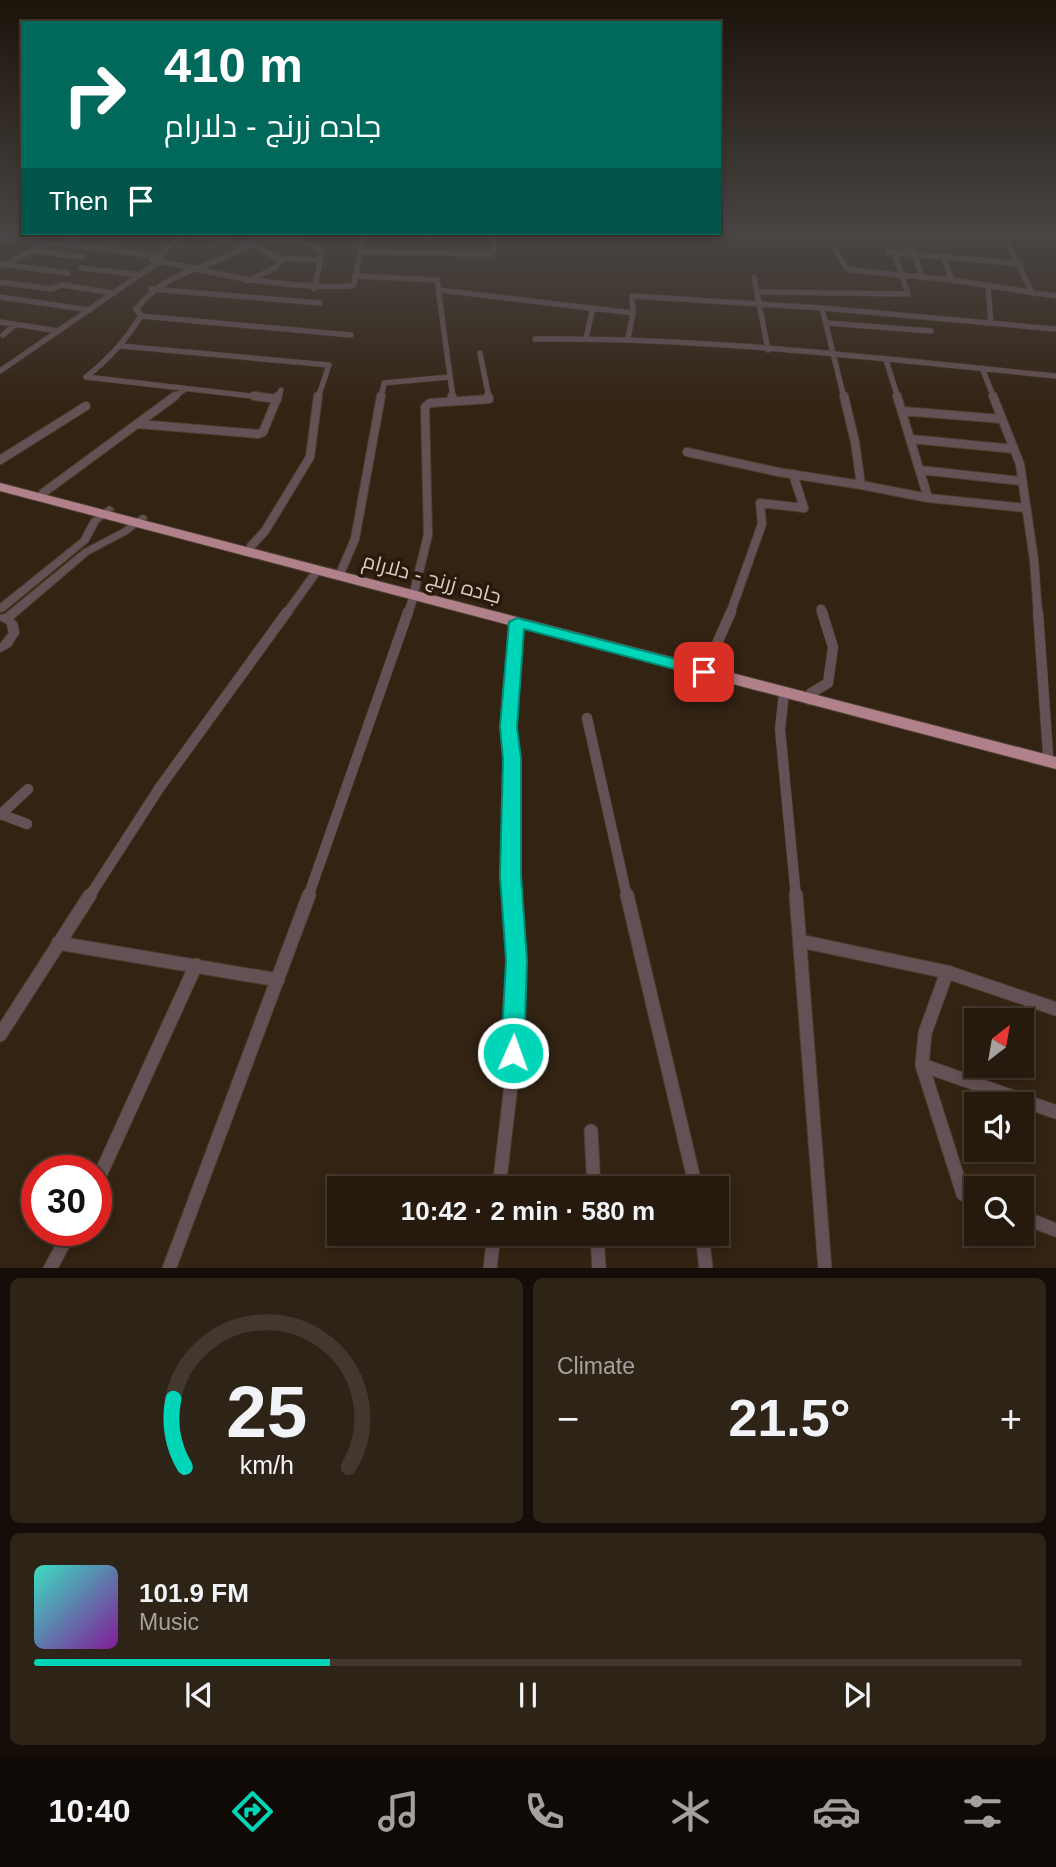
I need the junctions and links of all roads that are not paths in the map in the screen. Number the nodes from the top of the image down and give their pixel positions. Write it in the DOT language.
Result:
graph roads {
  1 [pos="109,292"];
  2 [pos="149,292"];
  3 [pos="190,292"];
  4 [pos="439,292"];
  5 [pos="465,292"];
  6 [pos="757,292"];
  7 [pos="770,292"];
  8 [pos="907,292"];
  9 [pos="988,292"];
  10 [pos="1021,292"];
  11 [pos="114,293"];
  12 [pos="1033,294"];
  13 [pos="1056,296"];
  14 [pos="0,297"];
  15 [pos="320,303"];
  16 [pos="757,305"];
  17 [pos="593,308"];
  18 [pos="822,308"];
  19 [pos="90,310"];
  20 [pos="633,313"];
  21 [pos="141,316"];
  22 [pos="0,322"];
  23 [pos="827,323"];
  24 [pos="991,323"];
  25 [pos="15,325"];
  26 [pos="1056,329"];
  27 [pos="59,331"];
  28 [pos="931,331"];
  29 [pos="4,335"];
  30 [pos="351,335"];
  31 [pos="586,338"];
  32 [pos="628,338"];
  33 [pos="535,339"];
  34 [pos="121,346"];
  35 [pos="768,350"];
  36 [pos="480,353"];
  37 [pos="832,354"];
  38 [pos="0,360"];
  39 [pos="886,360"];
  40 [pos="12,362"];
  41 [pos="982,368"];
  42 [pos="0,371"];
  43 [pos="1056,376"];
  44 [pos="449,377"];
  45 [pos="185,389"];
  46 [pos="281,390"];
  47 [pos="277,399"];
  48 [pos="453,401"];
  49 [pos="86,406"];
  50 [pos="902,411"];
  51 [pos="1002,419"];
  52 [pos="138,424"];
  53 [pos="911,439"];
  54 [pos="1014,449"];
  55 [pos="687,452"];
  56 [pos="0,460"];
  57 [pos="920,470"];
  58 [pos="793,474"];
  59 [pos="1020,481"];
  60 [pos="0,482"];
  61 [pos="861,485"];
  62 [pos="0,487"];
  63 [pos="43,493"];
  64 [pos="928,498"];
  65 [pos="1026,508"];
  66 [pos="107,512"];
  67 [pos="139,521"];
  68 [pos="251,546"];
  69 [pos="317,571"];
  70 [pos="341,573"];
  71 [pos="414,592"];
  72 [pos="821,609"];
  73 [pos="2,615"];
  74 [pos="517,622"];
  75 [pos="0,649"];
  76 [pos="707,666"];
  77 [pos="784,693"];
  78 [pos="811,696"];
  79 [pos="587,718"];
  80 [pos="1053,758"];
  81 [pos="28,789"];
  82 [pos="0,814"];
  83 [pos="27,824"];
  84 [pos="800,941"];
  85 [pos="58,943"];
  86 [pos="196,965"];
  87 [pos="947,972"];
  88 [pos="278,980"];
  89 [pos="1056,1009"];
  90 [pos="0,1035"];
  91 [pos="922,1065"];
  92 [pos="1056,1112"];
  93 [pos="591,1131"];
  94 [pos="109,1155"];
  95 [pos="500,1176"];
  96 [pos="593,1176"];
  97 [pos="693,1176"];
  98 [pos="964,1195"];
  99 [pos="1034,1222"];
  100 [pos="1056,1230"];
  101 [pos="62,1246"];
  102 [pos="493,1246"];
  103 [pos="598,1246"];
  104 [pos="703,1246"];
  105 [pos="51,1268"];
  106 [pos="169,1268"];
  107 [pos="490,1268"];
  108 [pos="599,1268"];
  109 [pos="706,1268"];
  110 [pos="825,1268"];
  1 -- 11 [label="street"];
  2 -- 21 [label="street"];
  3 -- 15 [label="street"];
  4 -- 44 [label="street"];
  5 -- 17 [label="street"];
  6 -- 16 [label="street"];
  7 -- 8 [label="street"];
  9 -- 24 [label="street"];
  10 -- 12 [label="street"];
  11 -- 19 [label="street"];
  12 -- 13 [label="street"];
  14 -- 19 [label="street"];
  16 -- 18 [label="street"];
  16 -- 20 [label="street"];
  16 -- 35 [label="street"];
  17 -- 20 [label="street"];
  17 -- 31 [label="street"];
  18 -- 23 [label="street"];
  18 -- 24 [label="street"];
  19 -- 27 [label="street"];
  20 -- 32 [label="street"];
  21 -- 30 [label="street"];
  21 -- 34 [label="street"];
  22 -- 25 [label="street"];
  23 -- 28 [label="street"];
  23 -- 37 [label="street"];
  24 -- 26 [label="street"];
  25 -- 27 [label="street"];
  25 -- 29 [label="street"];
  27 -- 40 [label="street"];
  31 -- 32 [label="street"];
  31 -- 33 [label="street"];
  32 -- 35 [label="street"];
  34 -- 45 [label="street"];
  34 -- 68 [label="street"];
  35 -- 37 [label="street"];
  36 -- 48 [label="street"];
  37 -- 39 [label="street"];
  37 -- 61 [label="street"];
  38 -- 40 [label="street"];
  39 -- 41 [label="street"];
  39 -- 50 [label="street"];
  40 -- 42 [label="street"];
  41 -- 43 [label="street"];
  41 -- 51 [label="street"];
  44 -- 48 [label="street"];
  44 -- 70 [label="street"];
  45 -- 47 [label="street"];
  45 -- 52 [label="street"];
  46 -- 47 [label="street"];
  47 -- 52 [label="street"];
  48 -- 71 [label="street"];
  49 -- 56 [label="street"];
  50 -- 51 [label="street"];
  50 -- 53 [label="street"];
  51 -- 54 [label="street"];
  52 -- 63 [label="street"];
  53 -- 54 [label="street"];
  53 -- 57 [label="street"];
  54 -- 59 [label="street"];
  55 -- 58 [label="street"];
  57 -- 59 [label="street"];
  57 -- 64 [label="street"];
  58 -- 61 [label="street"];
  58 -- 76 [label="street"];
  59 -- 65 [label="street"];
  60 -- 63 [label="highway, جاده زرنج - دلارام"];
  61 -- 64 [label="street"];
  62 -- 66 [label="highway, جاده زرنج - دلارام"];
  63 -- 66 [label="highway, جاده زرنج - دلارام"];
  64 -- 65 [label="street"];
  65 -- 80 [label="street"];
  66 -- 67 [label="highway, جاده زرنج - دلارام"];
  66 -- 73 [label="street"];
  67 -- 68 [label="highway, جاده زرنج - دلارام"];
  67 -- 69 [label="highway, جاده زرنج - دلارام"];
  67 -- 73 [label="street"];
  68 -- 70 [label="highway, جاده زرنج - دلارام"];
  69 -- 70 [label="highway, جاده زرنج - دلارام"];
  69 -- 85 [label="street"];
  70 -- 71 [label="highway, جاده زرنج - دلارام"];
  71 -- 74 [label="highway, جاده زرنج - دلارام"];
  71 -- 76 [label="highway, جاده زرنج - دلارام"];
  71 -- 88 [label="street"];
  72 -- 78 [label="street"];
  73 -- 75 [label="street"];
  74 -- 77 [label="highway, جاده زرنج - دلارام"];
  74 -- 95 [label="street"];
  76 -- 78 [label="highway, جاده زرنج - دلارام"];
  77 -- 78 [label="highway, جاده زرنج - دلارام"];
  77 -- 84 [label="street"];
  78 -- 80 [label="highway, جاده زرنج - دلارام"];
  79 -- 97 [label="street"];
  81 -- 82 [label="street"];
  82 -- 83 [label="street"];
  84 -- 87 [label="street"];
  84 -- 110 [label="street"];
  85 -- 86 [label="street"];
  85 -- 90 [label="street"];
  86 -- 88 [label="street"];
  86 -- 94 [label="street"];
  87 -- 89 [label="street"];
  87 -- 91 [label="street"];
  88 -- 106 [label="street"];
  91 -- 92 [label="street"];
  91 -- 98 [label="street"];
  93 -- 96 [label="street"];
  99 -- 100 [label="street"];
  101 -- 105 [label="street"];
  102 -- 107 [label="street"];
  103 -- 108 [label="street"];
  104 -- 109 [label="street"];
}
